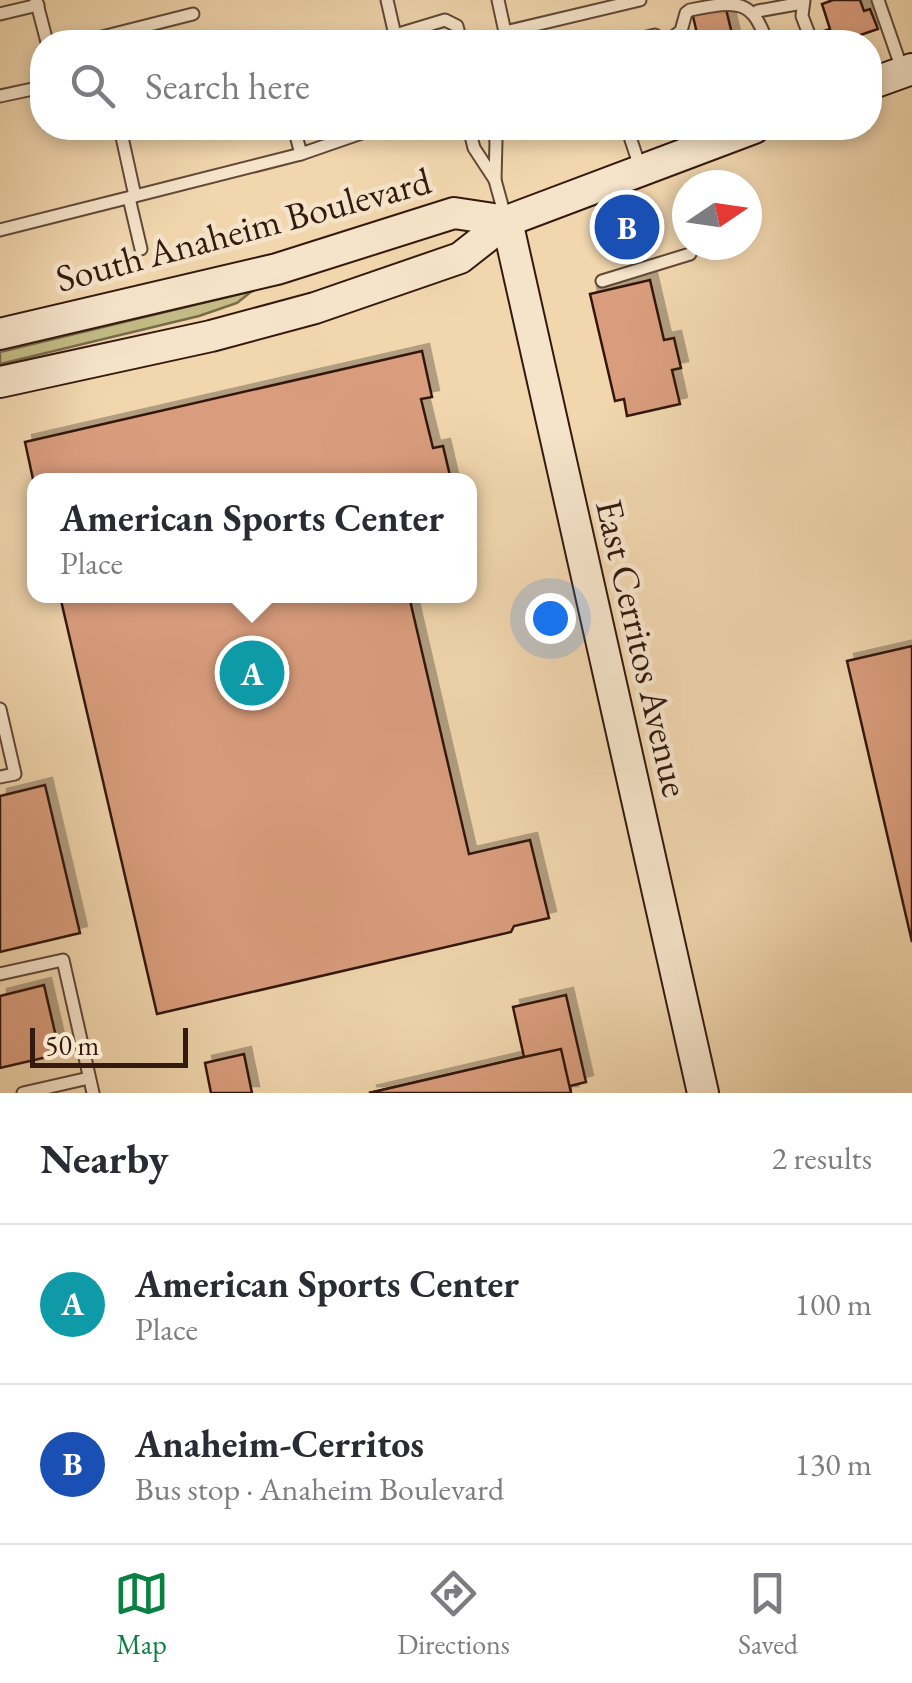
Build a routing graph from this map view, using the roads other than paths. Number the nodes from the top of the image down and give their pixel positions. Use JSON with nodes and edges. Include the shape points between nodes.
{"nodes":[{"id":1,"x":387,"y":0,"type":"edge"},
{"id":2,"x":498,"y":0,"type":"edge"},
{"id":3,"x":640,"y":0,"type":"edge"},
{"id":4,"x":878,"y":0,"type":"edge"},
{"id":5,"x":37,"y":2,"type":"edge"},
{"id":6,"x":803,"y":2,"type":"edge"},
{"id":7,"x":615,"y":3,"type":"edge"},
{"id":8,"x":758,"y":11,"type":"junction"},
{"id":9,"x":0,"y":14,"type":"edge"},
{"id":10,"x":193,"y":14,"type":"dead end"},
{"id":11,"x":44,"y":30,"type":"edge"},
{"id":12,"x":130,"y":30,"type":"edge"},
{"id":13,"x":394,"y":30,"type":"edge"},
{"id":14,"x":409,"y":30,"type":"edge"},
{"id":15,"x":457,"y":30,"type":"edge"},
{"id":16,"x":505,"y":30,"type":"edge"},
{"id":17,"x":513,"y":30,"type":"edge"},
{"id":18,"x":681,"y":30,"type":"edge"},
{"id":19,"x":764,"y":30,"type":"edge"},
{"id":20,"x":807,"y":30,"type":"edge"},
{"id":21,"x":907,"y":70,"type":"edge"},
{"id":22,"x":882,"y":79,"type":"edge"},
{"id":23,"x":30,"y":89,"type":"edge"},
{"id":24,"x":0,"y":96,"type":"edge"},
{"id":25,"x":122,"y":140,"type":"edge"},
{"id":26,"x":298,"y":140,"type":"edge"},
{"id":27,"x":342,"y":140,"type":"edge"},
{"id":28,"x":472,"y":140,"type":"edge"},
{"id":29,"x":493,"y":140,"type":"edge"},
{"id":30,"x":631,"y":140,"type":"edge"},
{"id":31,"x":691,"y":140,"type":"edge"},
{"id":32,"x":302,"y":154,"type":"junction"},
{"id":33,"x":642,"y":170,"type":"junction"},
{"id":34,"x":495,"y":180,"type":"junction"},
{"id":35,"x":132,"y":197,"type":"junction"},
{"id":36,"x":506,"y":221,"type":"junction"},
{"id":37,"x":0,"y":230,"type":"edge"},
{"id":38,"x":141,"y":250,"type":"dead end"},
{"id":39,"x":672,"y":260,"type":"edge"},
{"id":40,"x":602,"y":281,"type":"dead end"},
{"id":41,"x":0,"y":334,"type":"edge"},
{"id":42,"x":0,"y":382,"type":"edge"},
{"id":43,"x":0,"y":710,"type":"edge"},
{"id":44,"x":0,"y":777,"type":"edge"},
{"id":45,"x":0,"y":974,"type":"edge"},
{"id":46,"x":90,"y":1078,"type":"junction"},
{"id":47,"x":23,"y":1093,"type":"edge"},
{"id":48,"x":93,"y":1093,"type":"edge"},
{"id":49,"x":703,"y":1093,"type":"edge"}],
"edges":[{"from":1,"to":13,"type":"lane"},
{"from":2,"to":16,"type":"lane"},
{"from":3,"to":7,"type":"lane"},
{"from":4,"to":21,"type":"lane"},
{"from":5,"to":9,"type":"lane"},
{"from":5,"to":11,"type":"lane"},
{"from":6,"to":8,"type":"lane"},
{"from":6,"to":20,"type":"lane"},
{"from":7,"to":17,"type":"lane"},
{"from":8,"to":18,"type":"lane","via":[[738,0],[690,10]]},
{"from":8,"to":19,"type":"lane"},
{"from":10,"to":12,"type":"lane"},
{"from":14,"to":15,"type":"lane","via":[[445,20]]},
{"from":21,"to":22,"type":"main road"},
{"from":23,"to":24,"type":"lane"},
{"from":25,"to":35,"type":"lane"},
{"from":26,"to":32,"type":"lane"},
{"from":27,"to":32,"type":"lane"},
{"from":28,"to":34,"type":"lane"},
{"from":29,"to":34,"type":"lane"},
{"from":30,"to":33,"type":"lane"},
{"from":31,"to":33,"type":"main road"},
{"from":32,"to":35,"type":"lane"},
{"from":33,"to":36,"type":"main road"},
{"from":34,"to":36,"type":"lane"},
{"from":35,"to":37,"type":"lane"},
{"from":35,"to":38,"type":"lane"},
{"from":36,"to":41,"type":"main road","name":"South Anaheim Boulevard","via":[[454,213],[277,269]]},
{"from":36,"to":42,"type":"main road","via":[[460,258],[315,308]]},
{"from":36,"to":49,"type":"main road","name":"East Cerritos Avenue"},
{"from":39,"to":40,"type":"lane"},
{"from":43,"to":44,"type":"lane","via":[[15,774]]},
{"from":45,"to":46,"type":"lane","via":[[63,960]]},
{"from":46,"to":47,"type":"lane"},
{"from":46,"to":48,"type":"lane"}]}
